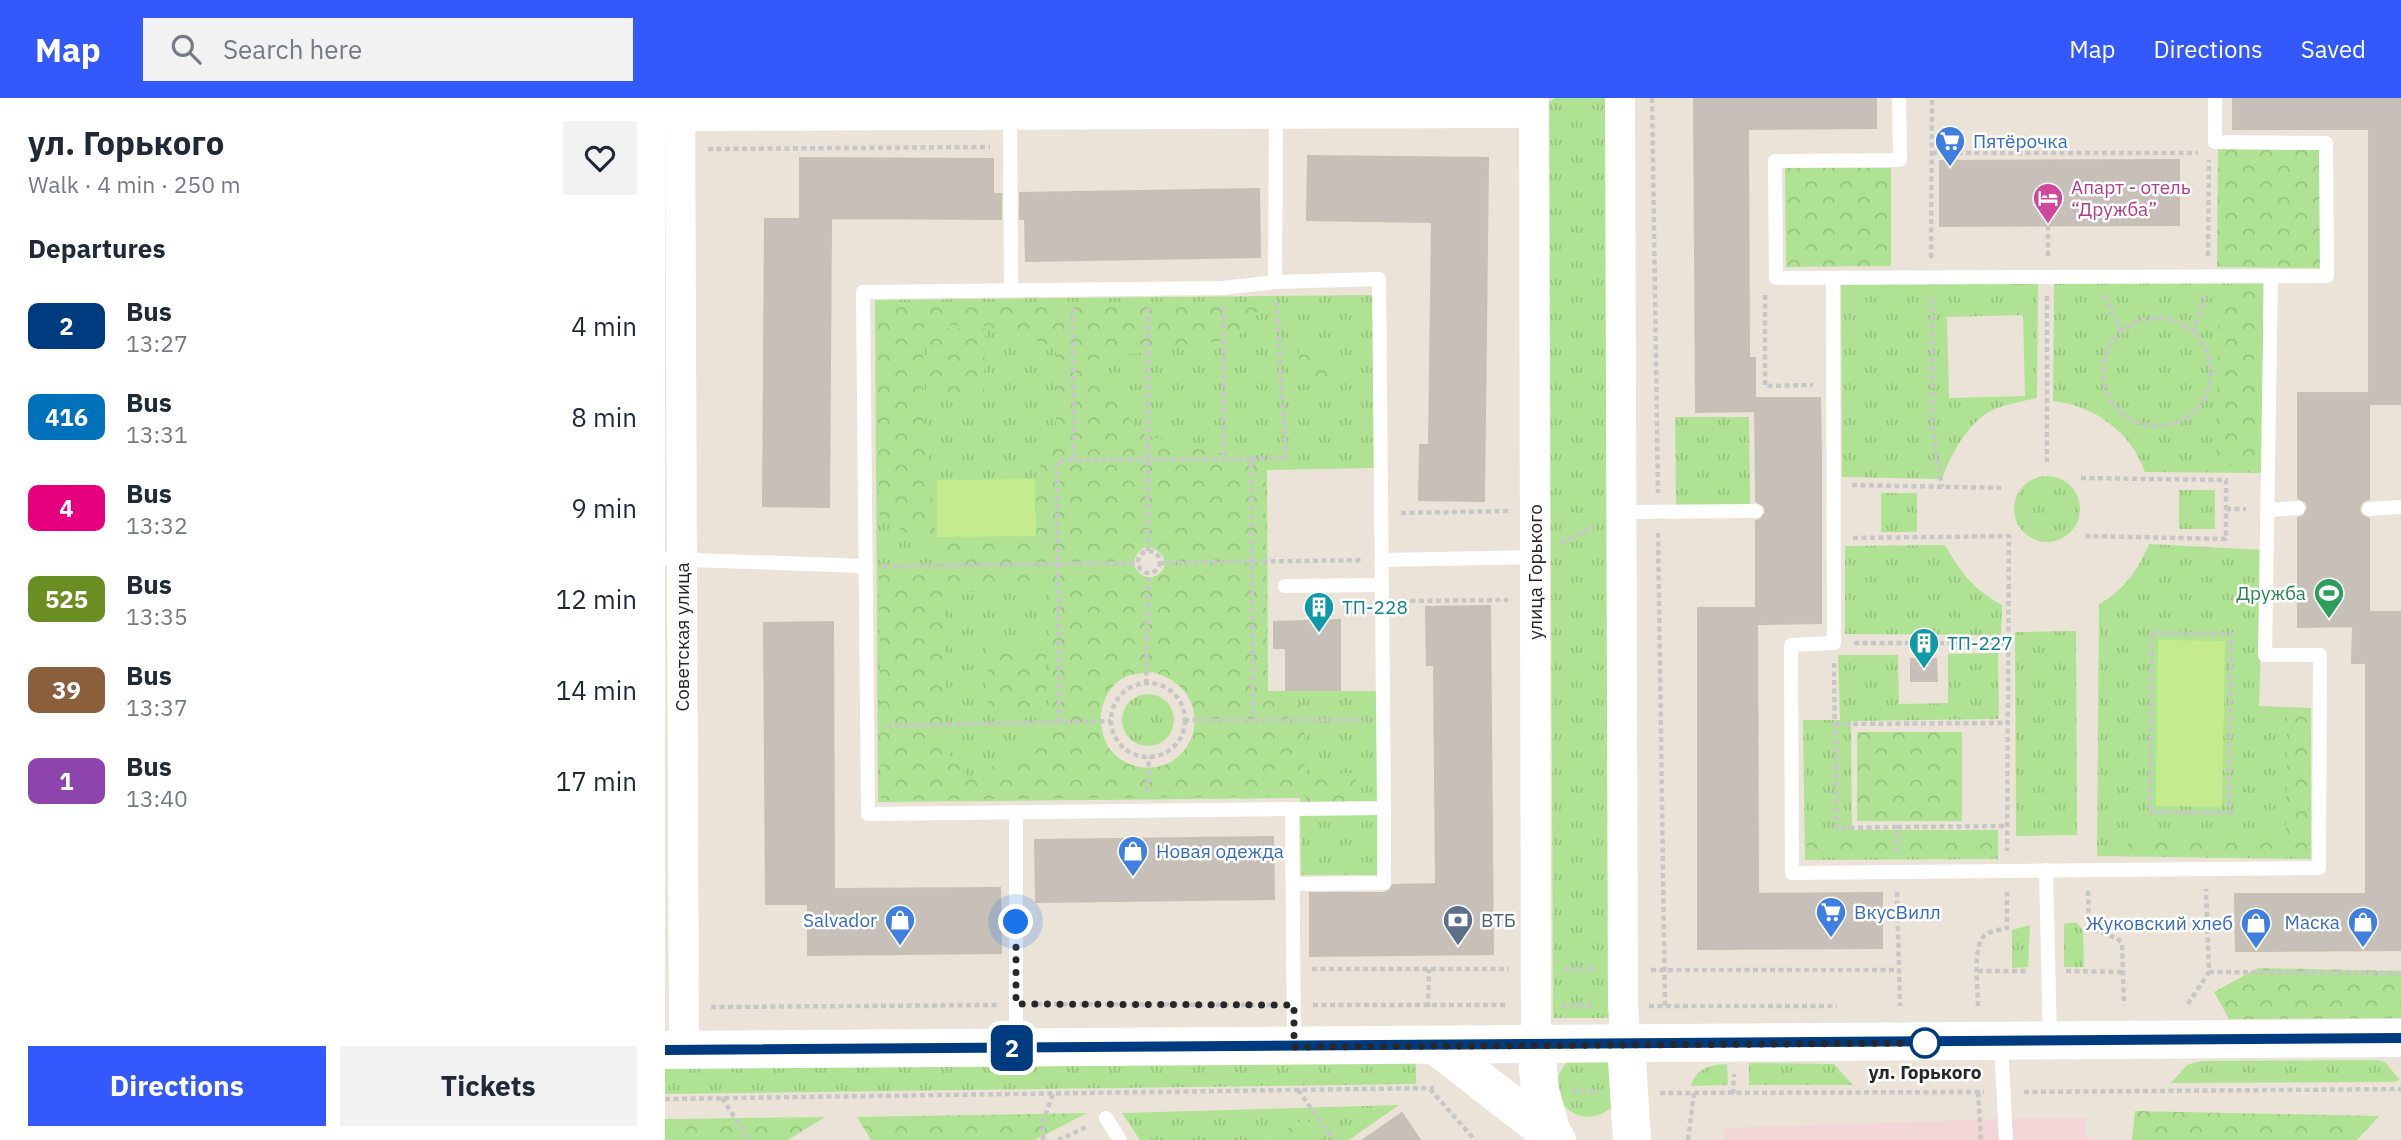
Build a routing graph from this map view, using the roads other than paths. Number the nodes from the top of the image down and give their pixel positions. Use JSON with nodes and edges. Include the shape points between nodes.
{"nodes":[{"id":1,"x":1524,"y":98,"type":"edge"},
{"id":2,"x":1534,"y":98,"type":"edge"},
{"id":3,"x":1620,"y":98,"type":"edge"},
{"id":4,"x":1899,"y":98,"type":"edge"},
{"id":5,"x":2215,"y":98,"type":"edge"},
{"id":6,"x":675,"y":108,"type":"edge"},
{"id":7,"x":1276,"y":110,"type":"junction"},
{"id":8,"x":1010,"y":111,"type":"junction"},
{"id":9,"x":2271,"y":276,"type":"junction"},
{"id":10,"x":1833,"y":278,"type":"junction"},
{"id":11,"x":1275,"y":282,"type":"junction"},
{"id":12,"x":1011,"y":290,"type":"junction"},
{"id":13,"x":2401,"y":507,"type":"edge"},
{"id":14,"x":2298,"y":509,"type":"dead end"},
{"id":15,"x":2369,"y":509,"type":"dead end"},
{"id":16,"x":2269,"y":510,"type":"junction"},
{"id":17,"x":1756,"y":511,"type":"dead end"},
{"id":18,"x":1623,"y":512,"type":"junction"},
{"id":19,"x":1535,"y":557,"type":"junction"},
{"id":20,"x":674,"y":559,"type":"edge"},
{"id":21,"x":1382,"y":560,"type":"junction"},
{"id":22,"x":866,"y":566,"type":"junction"},
{"id":23,"x":1382,"y":585,"type":"junction"},
{"id":24,"x":1286,"y":586,"type":"dead end"},
{"id":25,"x":1384,"y":808,"type":"junction"},
{"id":26,"x":1293,"y":809,"type":"junction"},
{"id":27,"x":1016,"y":812,"type":"junction"},
{"id":28,"x":2046,"y":870,"type":"junction"},
{"id":29,"x":1293,"y":884,"type":"junction"},
{"id":30,"x":2401,"y":1038,"type":"edge"},
{"id":31,"x":2001,"y":1042,"type":"junction"},
{"id":32,"x":2050,"y":1042,"type":"junction"},
{"id":33,"x":1626,"y":1045,"type":"junction"},
{"id":34,"x":1436,"y":1046,"type":"junction"},
{"id":35,"x":1536,"y":1046,"type":"junction"},
{"id":36,"x":1294,"y":1047,"type":"junction"},
{"id":37,"x":1016,"y":1048,"type":"junction"},
{"id":38,"x":674,"y":1050,"type":"edge"},
{"id":39,"x":1106,"y":1118,"type":"road end"},
{"id":40,"x":1625,"y":1134,"type":"edge"},
{"id":41,"x":1554,"y":1139,"type":"edge"},
{"id":42,"x":1121,"y":1140,"type":"edge"},
{"id":43,"x":2006,"y":1140,"type":"edge"}],
"edges":[{"from":1,"to":7,"type":"main road","via":[[1514,109]]},
{"from":2,"to":19,"type":"street","name":"улица Горького"},
{"from":3,"to":18,"type":"street"},
{"from":4,"to":10,"type":"lane","via":[[1900,160],[1775,161],[1776,278]]},
{"from":5,"to":9,"type":"lane","via":[[2215,142],[2326,144],[2327,276]]},
{"from":6,"to":8,"type":"main road"},
{"from":6,"to":20,"type":"street","name":"Советская улица"},
{"from":7,"to":8,"type":"main road"},
{"from":7,"to":11,"type":"lane"},
{"from":8,"to":12,"type":"lane"},
{"from":9,"to":10,"type":"lane"},
{"from":9,"to":16,"type":"lane"},
{"from":10,"to":28,"type":"lane","via":[[1835,485],[1828,510],[1835,538],[1834,643],[1791,645],[1792,873]]},
{"from":11,"to":12,"type":"lane","via":[[1223,288]]},
{"from":11,"to":21,"type":"lane","via":[[1379,279]]},
{"from":12,"to":22,"type":"lane","via":[[863,292]]},
{"from":13,"to":15,"type":"lane"},
{"from":14,"to":16,"type":"lane"},
{"from":16,"to":28,"type":"lane","via":[[2265,655],[2320,655],[2319,868]]},
{"from":17,"to":18,"type":"lane"},
{"from":18,"to":33,"type":"street"},
{"from":19,"to":21,"type":"lane"},
{"from":19,"to":35,"type":"street","name":"улица Горького"},
{"from":20,"to":22,"type":"lane"},
{"from":20,"to":38,"type":"street","name":"Советская улица","via":[[684,1008]]},
{"from":21,"to":23,"type":"lane"},
{"from":22,"to":27,"type":"lane","via":[[868,814]]},
{"from":23,"to":24,"type":"lane"},
{"from":23,"to":25,"type":"lane"},
{"from":25,"to":26,"type":"lane"},
{"from":25,"to":29,"type":"lane","via":[[1384,883]]},
{"from":26,"to":27,"type":"lane"},
{"from":26,"to":29,"type":"lane"},
{"from":27,"to":37,"type":"lane"},
{"from":28,"to":32,"type":"lane"},
{"from":29,"to":36,"type":"lane"},
{"from":30,"to":32,"type":"main road"},
{"from":31,"to":32,"type":"main road"},
{"from":31,"to":33,"type":"main road"},
{"from":31,"to":43,"type":"lane"},
{"from":33,"to":35,"type":"main road"},
{"from":33,"to":40,"type":"main road"},
{"from":34,"to":35,"type":"main road"},
{"from":34,"to":36,"type":"main road"},
{"from":34,"to":41,"type":"main road"},
{"from":35,"to":41,"type":"main road","via":[[1540,1090]]},
{"from":36,"to":37,"type":"main road"},
{"from":37,"to":38,"type":"main road"},
{"from":39,"to":42,"type":"lane"}]}
